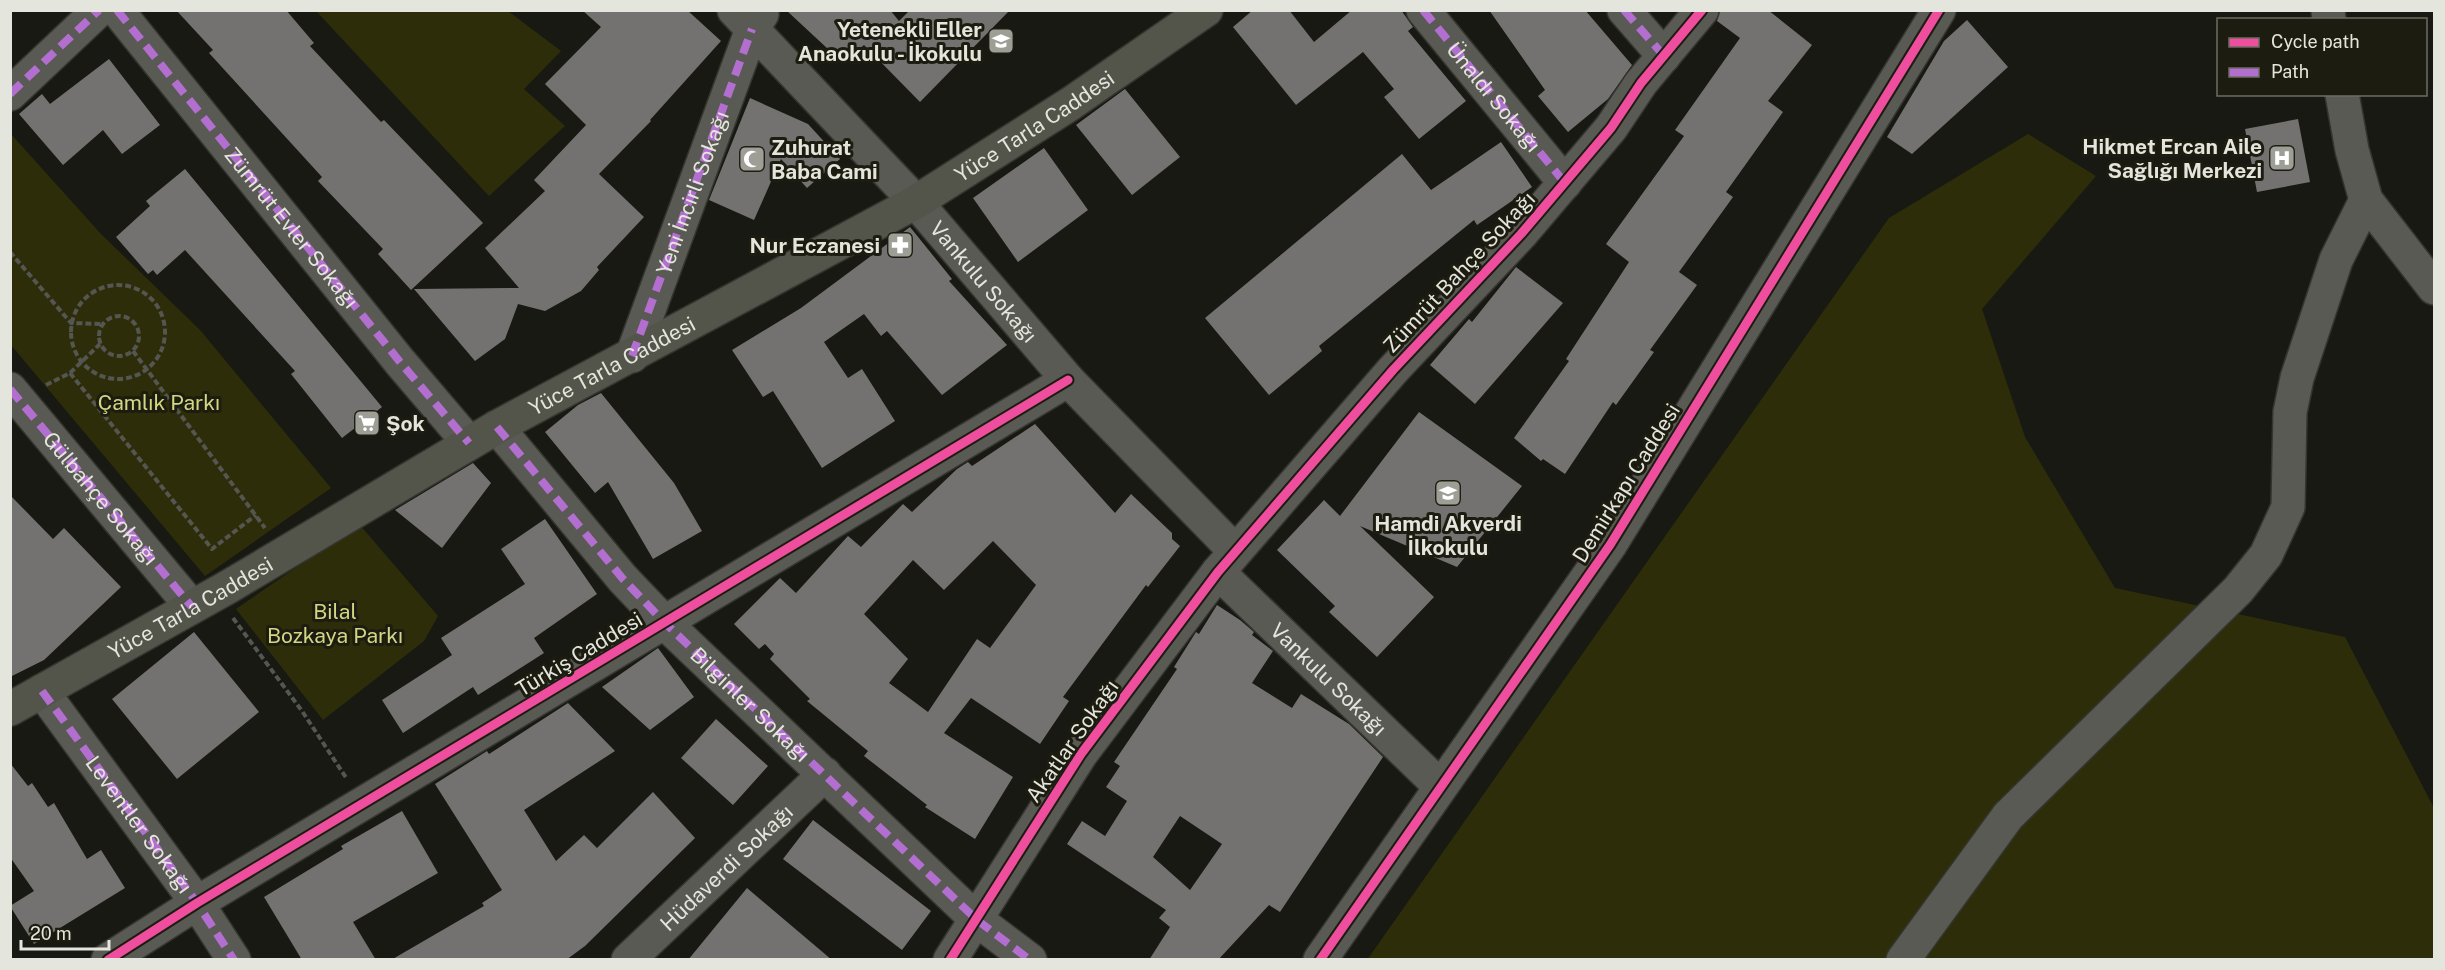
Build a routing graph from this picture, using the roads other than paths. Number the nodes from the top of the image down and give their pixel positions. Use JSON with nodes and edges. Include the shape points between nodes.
{"nodes":[{"id":1,"x":99,"y":10,"type":"edge"},
{"id":2,"x":117,"y":10,"type":"edge"},
{"id":3,"x":1206,"y":10,"type":"edge"},
{"id":4,"x":1423,"y":10,"type":"edge"},
{"id":5,"x":1624,"y":10,"type":"edge"},
{"id":6,"x":1702,"y":10,"type":"edge"},
{"id":7,"x":1939,"y":10,"type":"edge"},
{"id":8,"x":750,"y":17,"type":"edge"},
{"id":9,"x":1664,"y":56,"type":"junction"},
{"id":10,"x":10,"y":94,"type":"edge"},
{"id":11,"x":2342,"y":96,"type":"edge"},
{"id":12,"x":1564,"y":183,"type":"junction"},
{"id":13,"x":2366,"y":200,"type":"junction"},
{"id":14,"x":916,"y":202,"type":"junction"},
{"id":15,"x":2434,"y":288,"type":"edge"},
{"id":16,"x":632,"y":356,"type":"junction"},
{"id":17,"x":1068,"y":380,"type":"junction"},
{"id":18,"x":15,"y":394,"type":"edge"},
{"id":19,"x":497,"y":427,"type":"junction"},
{"id":20,"x":469,"y":443,"type":"junction"},
{"id":21,"x":1226,"y":562,"type":"junction"},
{"id":22,"x":203,"y":600,"type":"junction"},
{"id":23,"x":665,"y":623,"type":"junction"},
{"id":24,"x":42,"y":691,"type":"junction"},
{"id":25,"x":10,"y":709,"type":"edge"},
{"id":26,"x":825,"y":774,"type":"junction"},
{"id":27,"x":1440,"y":786,"type":"junction"},
{"id":28,"x":196,"y":903,"type":"junction"},
{"id":29,"x":977,"y":920,"type":"junction"},
{"id":30,"x":108,"y":960,"type":"edge"},
{"id":31,"x":234,"y":960,"type":"edge"},
{"id":32,"x":628,"y":960,"type":"edge"},
{"id":33,"x":950,"y":960,"type":"edge"},
{"id":34,"x":1030,"y":960,"type":"edge"},
{"id":35,"x":1320,"y":960,"type":"edge"},
{"id":36,"x":1903,"y":960,"type":"edge"}],
"edges":[{"from":1,"to":10,"type":"street"},
{"from":2,"to":20,"type":"street","name":"Zümrüt Evler Sokağı"},
{"from":3,"to":14,"type":"main road","name":"Yüce Tarla Caddesi","via":[[1070,104]]},
{"from":4,"to":12,"type":"street","name":"Ünaldı Sokağı"},
{"from":5,"to":9,"type":"street"},
{"from":6,"to":9,"type":"street","name":"Zümrüt Bahçe Sokağı"},
{"from":7,"to":27,"type":"street","name":"Demirkapı Caddesi","via":[[1610,545]]},
{"from":8,"to":14,"type":"street","name":"Vankulu Sokağı"},
{"from":8,"to":16,"type":"street","name":"Yeni İncirli Sokağı"},
{"from":9,"to":12,"type":"street","name":"Zümrüt Bahçe Sokağı"},
{"from":11,"to":13,"type":"street"},
{"from":12,"to":21,"type":"street","name":"Zümrüt Bahçe Sokağı","via":[[1393,370]]},
{"from":13,"to":15,"type":"street"},
{"from":13,"to":36,"type":"street","via":[[2336,260],[2297,378],[2290,412],[2288,507],[2266,555],[2238,590],[2008,816]]},
{"from":14,"to":16,"type":"main road","name":"Yüce Tarla Caddesi"},
{"from":14,"to":17,"type":"street","name":"Vankulu Sokağı"},
{"from":16,"to":19,"type":"main road","name":"Yüce Tarla Caddesi"},
{"from":17,"to":21,"type":"street","name":"Vankulu Sokağı"},
{"from":17,"to":23,"type":"street","name":"Türkiş Caddesi"},
{"from":18,"to":22,"type":"street","name":"Gülbahçe Sokağı"},
{"from":19,"to":20,"type":"main road","name":"Yüce Tarla Caddesi"},
{"from":19,"to":23,"type":"street","name":"Bilginler Sokağı","via":[[623,579]]},
{"from":20,"to":22,"type":"main road","name":"Yüce Tarla Caddesi"},
{"from":21,"to":27,"type":"street","name":"Vankulu Sokağı"},
{"from":21,"to":29,"type":"street","name":"Akatlar Sokağı","via":[[1081,754]]},
{"from":22,"to":24,"type":"main road","name":"Yüce Tarla Caddesi"},
{"from":23,"to":26,"type":"street","name":"Bilginler Sokağı"},
{"from":23,"to":28,"type":"street","name":"Türkiş Caddesi"},
{"from":24,"to":25,"type":"main road","name":"Yüce Tarla Caddesi"},
{"from":24,"to":28,"type":"street","name":"Leventler Sokağı"},
{"from":26,"to":29,"type":"street","name":"Bilginler Sokağı"},
{"from":26,"to":32,"type":"street","name":"Hüdaverdi Sokağı"},
{"from":27,"to":35,"type":"street","name":"Demirkapı Caddesi"},
{"from":28,"to":30,"type":"street","name":"Türkiş Caddesi"},
{"from":28,"to":31,"type":"street","name":"Leventler Sokağı"},
{"from":29,"to":33,"type":"street","name":"Akatlar Sokağı"},
{"from":29,"to":34,"type":"street","name":"Bilginler Sokağı"}]}
